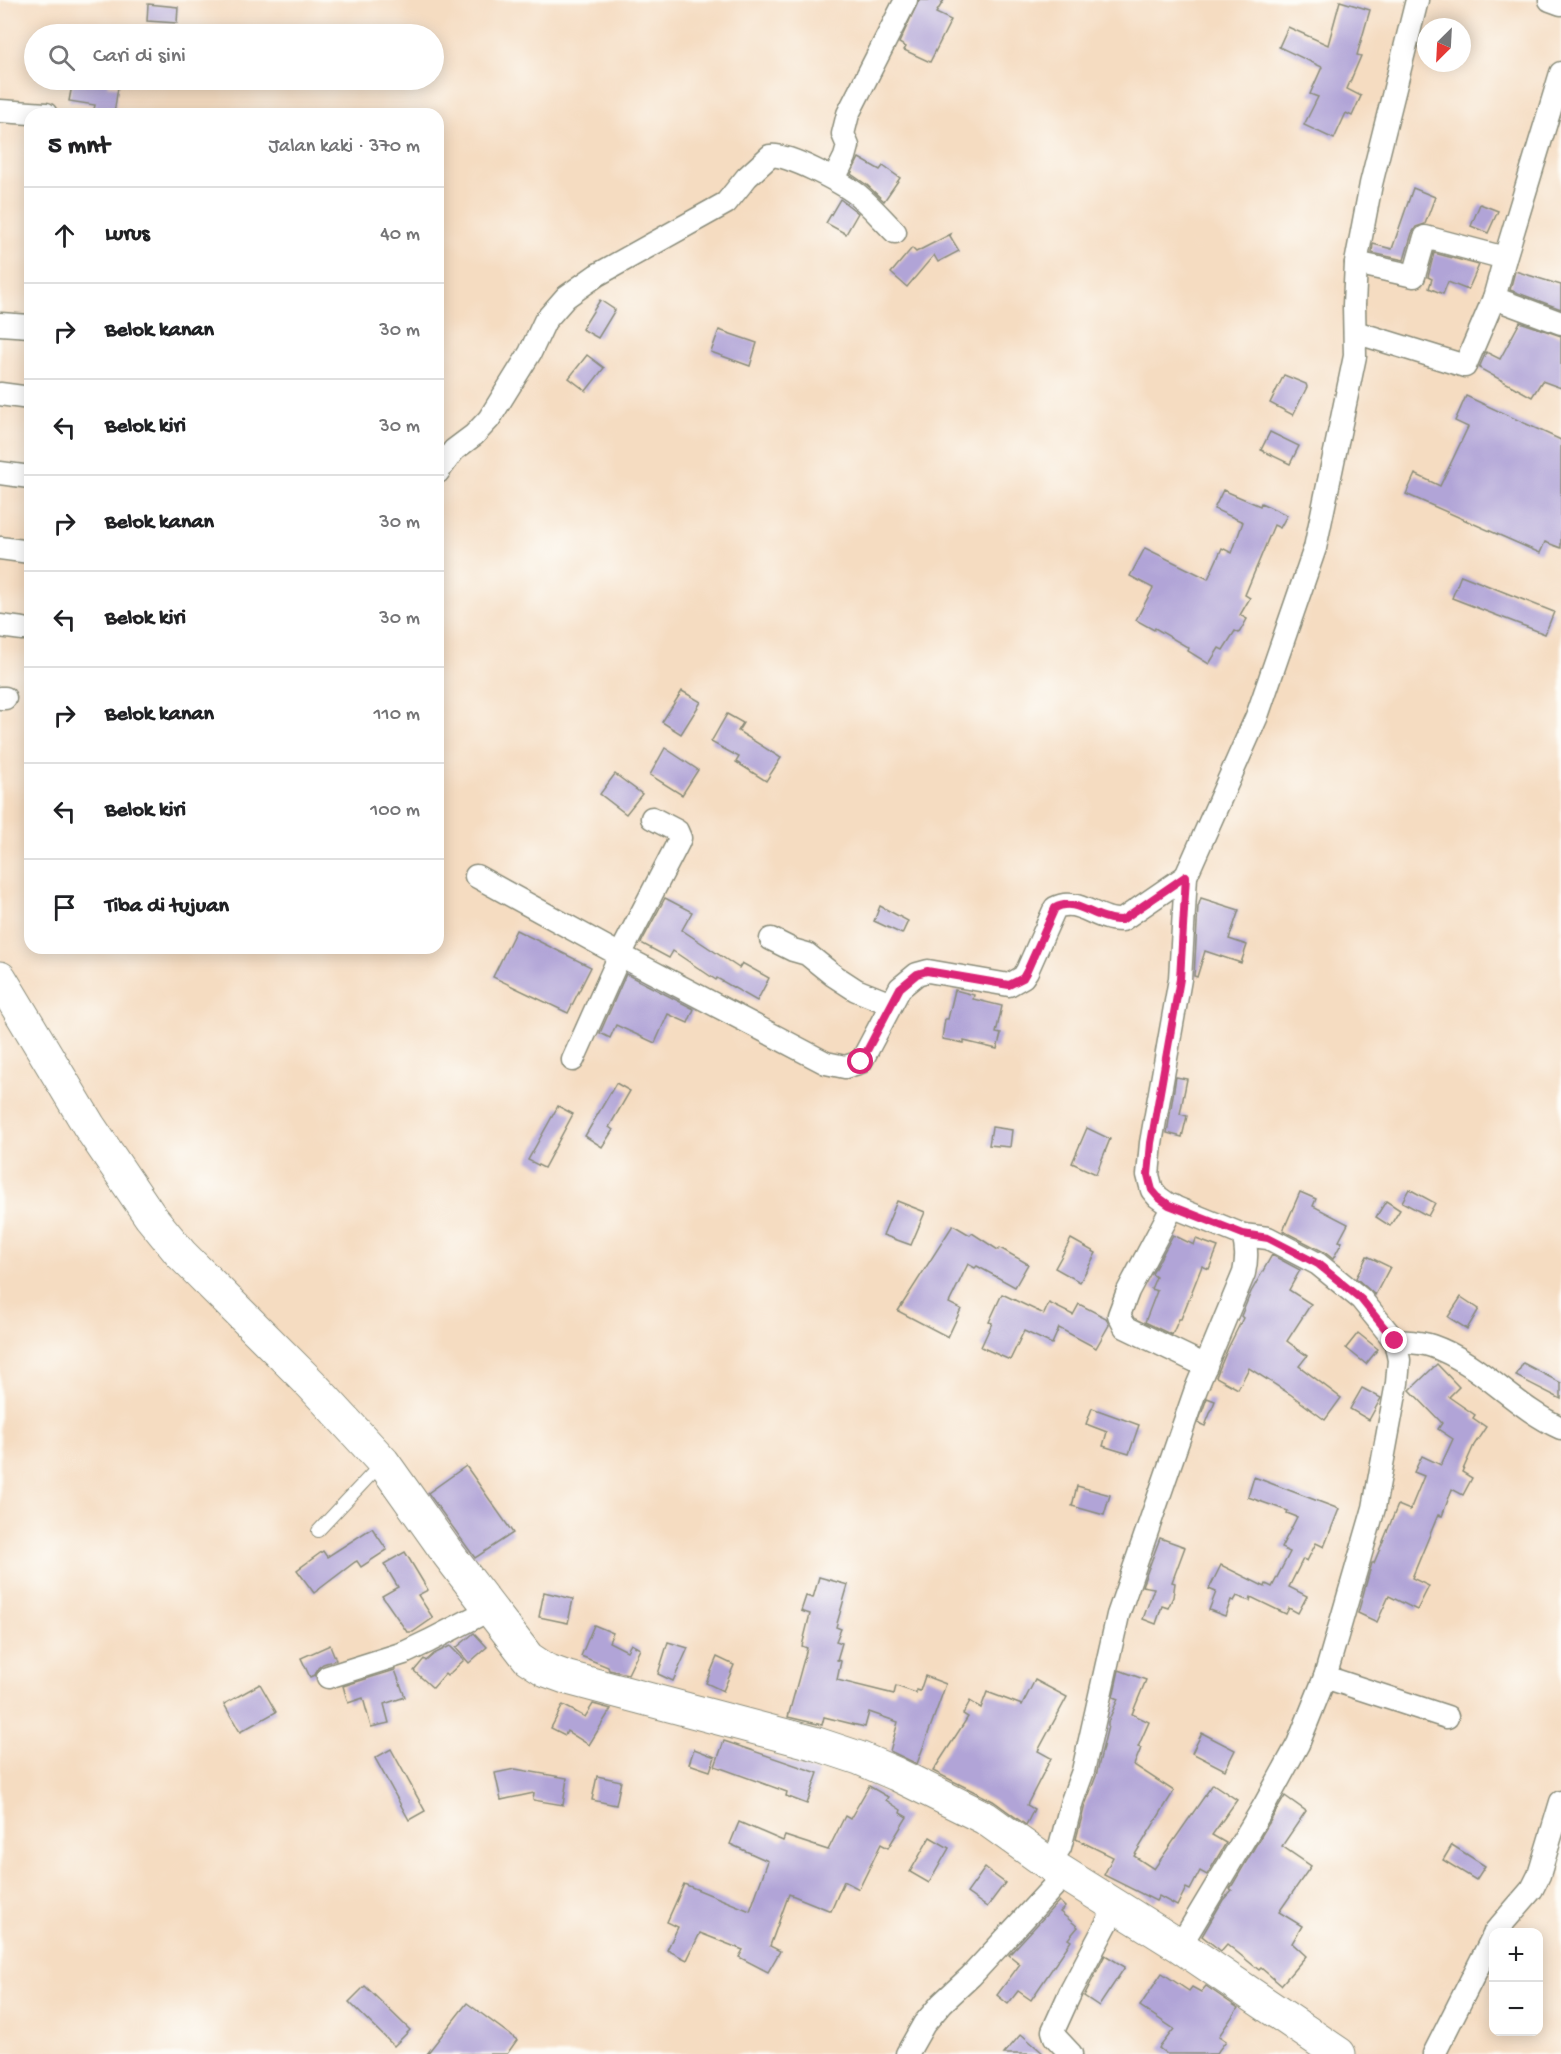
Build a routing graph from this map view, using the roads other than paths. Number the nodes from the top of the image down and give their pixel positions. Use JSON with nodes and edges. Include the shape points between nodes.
{"nodes":[{"id":1,"x":906,"y":0,"type":"edge"},
{"id":2,"x":1417,"y":0,"type":"edge"},
{"id":3,"x":1550,"y":0,"type":"edge"},
{"id":4,"x":1561,"y":4,"type":"edge"},
{"id":5,"x":1561,"y":73,"type":"edge"},
{"id":6,"x":0,"y":111,"type":"edge"},
{"id":7,"x":24,"y":113,"type":"edge"},
{"id":8,"x":834,"y":180,"type":"junction"},
{"id":9,"x":895,"y":232,"type":"dead end"},
{"id":10,"x":1505,"y":258,"type":"junction"},
{"id":11,"x":1356,"y":263,"type":"junction"},
{"id":12,"x":1494,"y":298,"type":"junction"},
{"id":13,"x":1561,"y":323,"type":"edge"},
{"id":14,"x":0,"y":324,"type":"edge"},
{"id":15,"x":24,"y":326,"type":"edge"},
{"id":16,"x":1354,"y":332,"type":"junction"},
{"id":17,"x":0,"y":394,"type":"edge"},
{"id":18,"x":24,"y":397,"type":"edge"},
{"id":19,"x":444,"y":464,"type":"edge"},
{"id":20,"x":0,"y":473,"type":"edge"},
{"id":21,"x":24,"y":476,"type":"edge"},
{"id":22,"x":0,"y":548,"type":"edge"},
{"id":23,"x":24,"y":551,"type":"edge"},
{"id":24,"x":0,"y":626,"type":"edge"},
{"id":25,"x":23,"y":629,"type":"dead end"},
{"id":26,"x":652,"y":818,"type":"dead end"},
{"id":27,"x":476,"y":876,"type":"dead end"},
{"id":28,"x":1186,"y":876,"type":"junction"},
{"id":29,"x":771,"y":939,"type":"dead end"},
{"id":30,"x":620,"y":955,"type":"junction"},
{"id":31,"x":0,"y":978,"type":"edge"},
{"id":32,"x":891,"y":1004,"type":"junction"},
{"id":33,"x":573,"y":1060,"type":"dead end"},
{"id":34,"x":1173,"y":1206,"type":"junction"},
{"id":35,"x":1243,"y":1234,"type":"junction"},
{"id":36,"x":1395,"y":1341,"type":"junction"},
{"id":37,"x":1206,"y":1366,"type":"junction"},
{"id":38,"x":1561,"y":1428,"type":"edge"},
{"id":39,"x":383,"y":1462,"type":"junction"},
{"id":40,"x":318,"y":1531,"type":"dead end"},
{"id":41,"x":491,"y":1609,"type":"junction"},
{"id":42,"x":328,"y":1677,"type":"dead end"},
{"id":43,"x":1325,"y":1677,"type":"junction"},
{"id":44,"x":1447,"y":1717,"type":"dead end"},
{"id":45,"x":1561,"y":1802,"type":"edge"},
{"id":46,"x":1057,"y":1869,"type":"junction"},
{"id":47,"x":1116,"y":1906,"type":"junction"},
{"id":48,"x":1499,"y":1928,"type":"edge"},
{"id":49,"x":1489,"y":1944,"type":"edge"},
{"id":50,"x":1180,"y":1946,"type":"junction"},
{"id":51,"x":907,"y":2054,"type":"edge"},
{"id":52,"x":1071,"y":2054,"type":"edge"},
{"id":53,"x":1339,"y":2054,"type":"edge"},
{"id":54,"x":1434,"y":2054,"type":"edge"}],
"edges":[{"from":1,"to":8,"type":"street","via":[[848,114],[843,134],[848,146]]},
{"from":2,"to":11,"type":"street","via":[[1371,184]]},
{"from":3,"to":4,"type":"street"},
{"from":5,"to":10,"type":"street"},
{"from":6,"to":7,"type":"street"},
{"from":8,"to":9,"type":"street","via":[[858,195]]},
{"from":8,"to":19,"type":"street","via":[[782,156],[770,156],[726,203],[597,275],[566,297],[545,321],[489,419]]},
{"from":10,"to":11,"type":"street","via":[[1425,237],[1414,276]]},
{"from":10,"to":12,"type":"street"},
{"from":11,"to":16,"type":"street"},
{"from":12,"to":13,"type":"street"},
{"from":12,"to":16,"type":"street","via":[[1465,366]]},
{"from":14,"to":15,"type":"street"},
{"from":16,"to":28,"type":"street","via":[[1355,356],[1315,548],[1257,716]]},
{"from":17,"to":18,"type":"street"},
{"from":20,"to":21,"type":"street"},
{"from":22,"to":23,"type":"street"},
{"from":24,"to":25,"type":"street"},
{"from":26,"to":30,"type":"street","via":[[678,831],[680,838]]},
{"from":27,"to":30,"type":"street"},
{"from":28,"to":32,"type":"street","via":[[1122,920],[1108,919],[1070,903],[1055,908],[1023,978],[1009,985],[927,971],[900,988]]},
{"from":28,"to":34,"type":"street","via":[[1180,979],[1148,1175],[1152,1190]]},
{"from":29,"to":32,"type":"street","via":[[807,954],[856,990]]},
{"from":30,"to":32,"type":"street","via":[[835,1066],[861,1062]]},
{"from":30,"to":33,"type":"street"},
{"from":31,"to":39,"type":"street","via":[[88,1126],[150,1216],[181,1254]]},
{"from":34,"to":35,"type":"street"},
{"from":34,"to":37,"type":"street","via":[[1119,1315],[1125,1327]]},
{"from":35,"to":36,"type":"street","via":[[1268,1238],[1318,1264],[1361,1299]]},
{"from":35,"to":37,"type":"street","via":[[1247,1248],[1244,1274]]},
{"from":36,"to":38,"type":"street","via":[[1430,1345],[1450,1354],[1482,1372],[1542,1420]]},
{"from":36,"to":43,"type":"street","via":[[1399,1360],[1397,1383],[1374,1508]]},
{"from":37,"to":46,"type":"street","via":[[1118,1615]]},
{"from":39,"to":40,"type":"lane"},
{"from":39,"to":41,"type":"street"},
{"from":41,"to":42,"type":"street","via":[[404,1653]]},
{"from":41,"to":46,"type":"street","via":[[528,1658],[546,1670],[859,1758],[985,1818]]},
{"from":43,"to":44,"type":"street"},
{"from":43,"to":50,"type":"street","via":[[1298,1744]]},
{"from":45,"to":48,"type":"street","via":[[1539,1875]]},
{"from":46,"to":47,"type":"street"},
{"from":46,"to":51,"type":"street","via":[[971,1976],[924,2024]]},
{"from":47,"to":50,"type":"street"},
{"from":47,"to":52,"type":"street","via":[[1053,2031]]},
{"from":49,"to":54,"type":"street"},
{"from":50,"to":53,"type":"street"}]}
